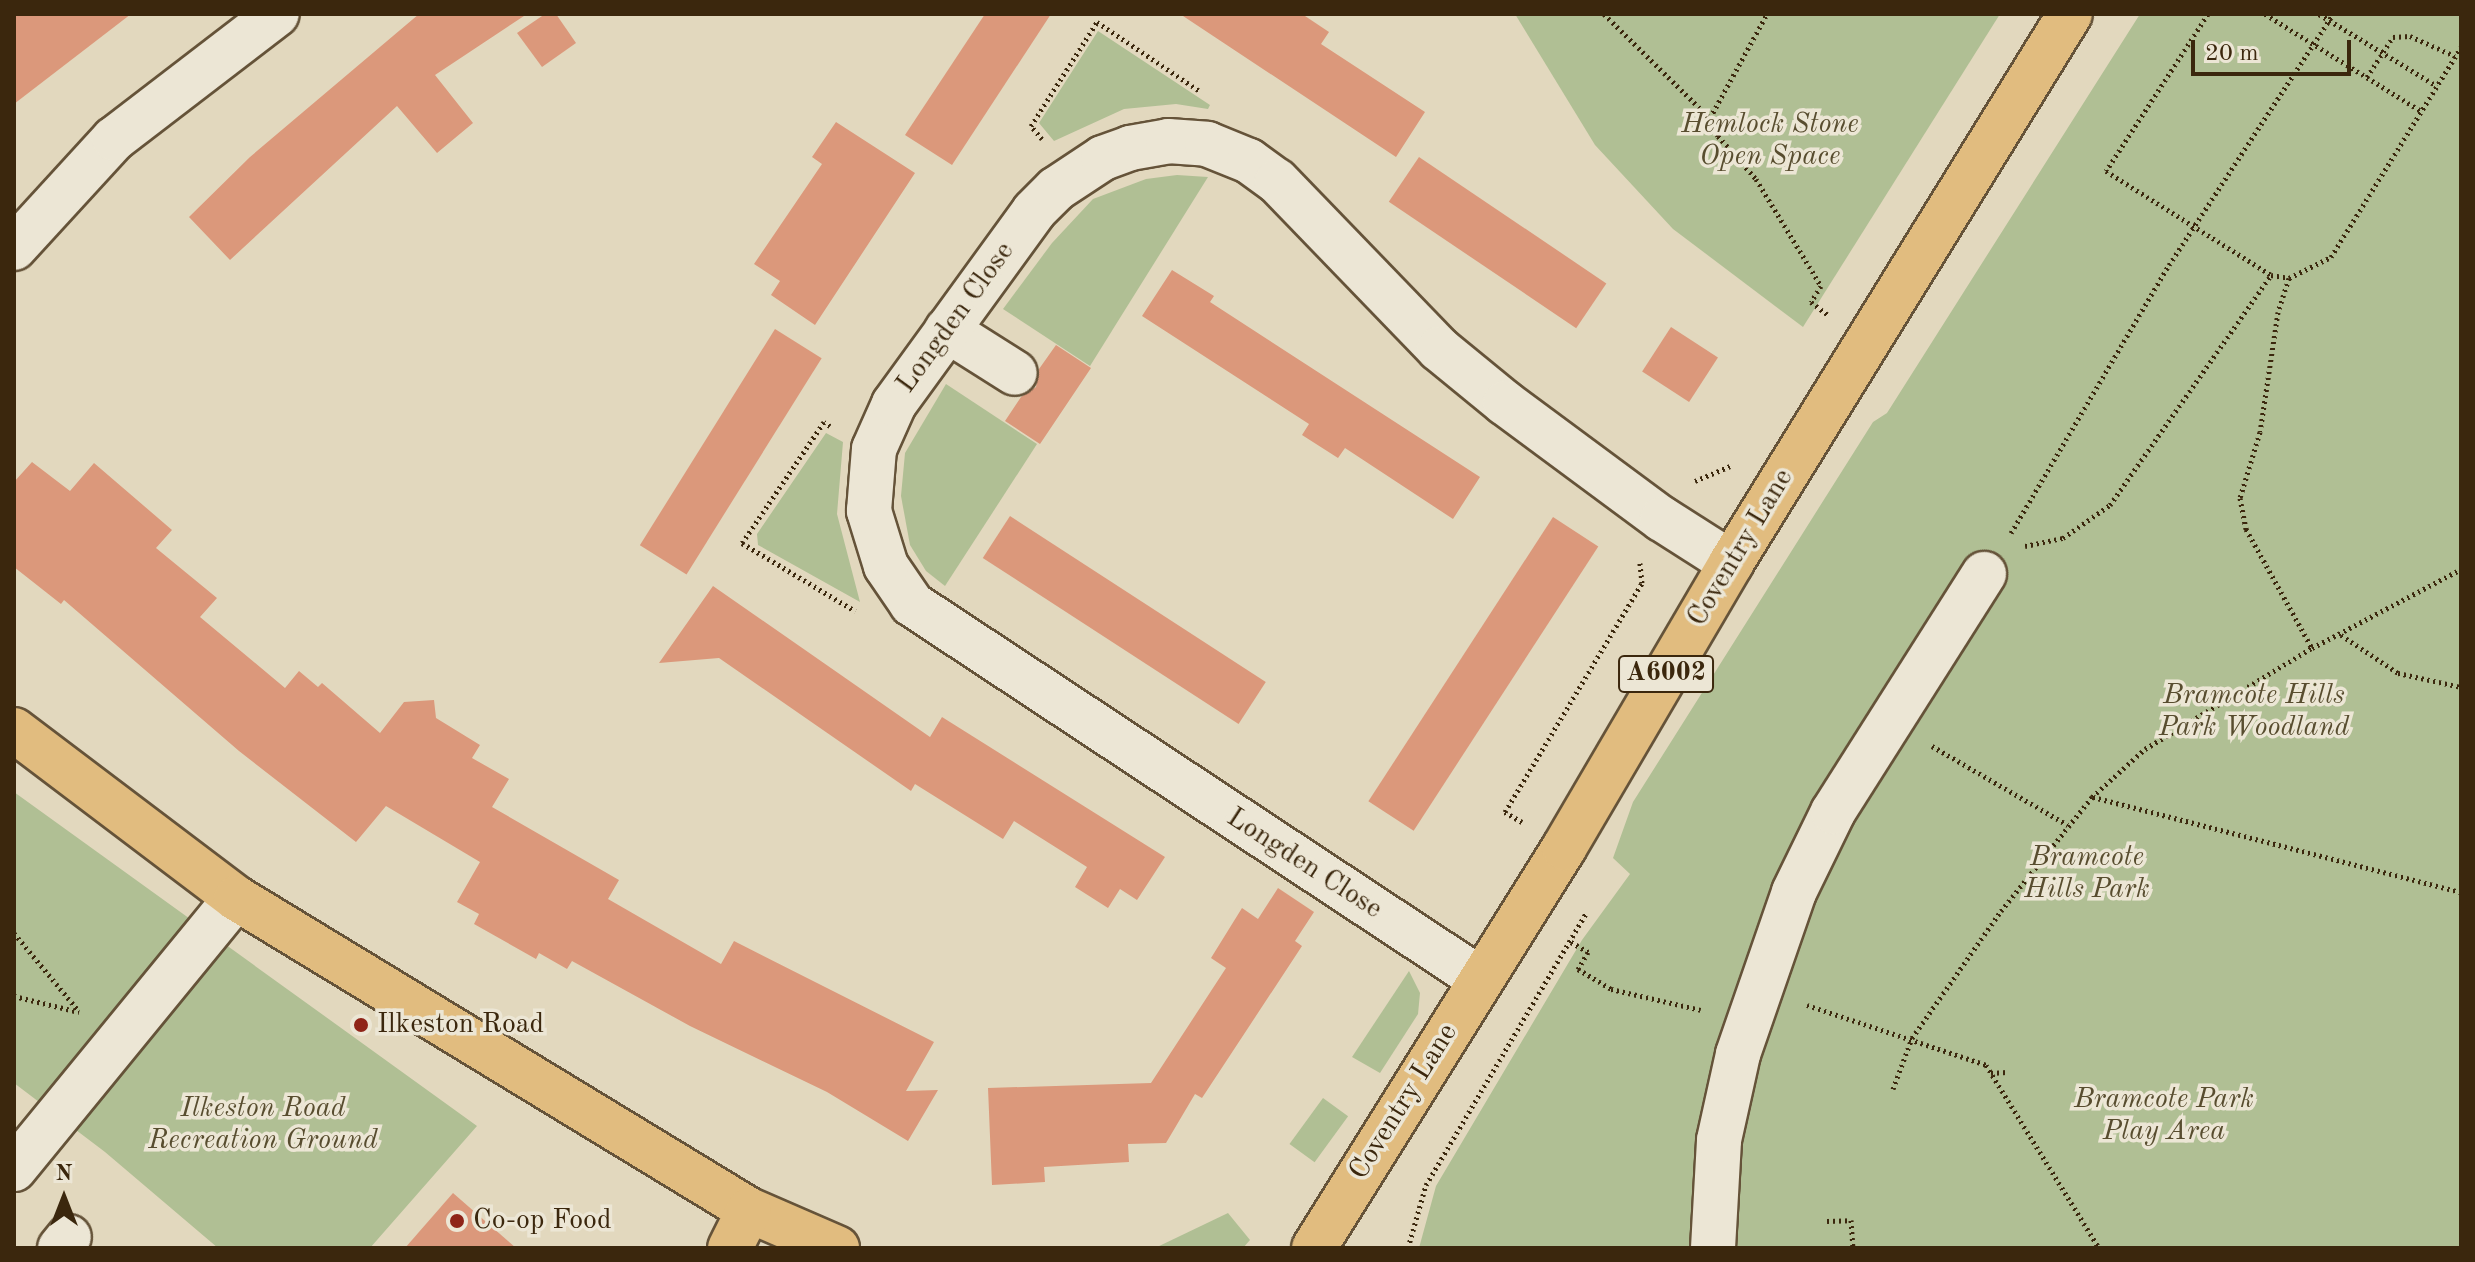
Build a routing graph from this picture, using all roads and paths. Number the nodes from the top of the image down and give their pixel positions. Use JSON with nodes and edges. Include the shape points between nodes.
{"nodes":[{"id":1,"x":277,"y":14,"type":"edge"},
{"id":2,"x":1604,"y":14,"type":"edge"},
{"id":3,"x":1767,"y":14,"type":"edge"},
{"id":4,"x":2070,"y":14,"type":"edge"},
{"id":5,"x":2208,"y":14,"type":"edge"},
{"id":6,"x":2265,"y":14,"type":"edge"},
{"id":7,"x":2319,"y":14,"type":"edge"},
{"id":8,"x":2333,"y":14,"type":"edge"},
{"id":9,"x":2329,"y":21,"type":"junction"},
{"id":10,"x":2314,"y":45,"type":"junction"},
{"id":11,"x":2461,"y":47,"type":"edge"},
{"id":12,"x":2381,"y":52,"type":"junction"},
{"id":13,"x":2455,"y":56,"type":"junction"},
{"id":14,"x":2367,"y":77,"type":"junction"},
{"id":15,"x":2437,"y":86,"type":"junction"},
{"id":16,"x":2421,"y":111,"type":"junction"},
{"id":17,"x":1710,"y":118,"type":"junction"},
{"id":18,"x":1207,"y":144,"type":"junction"},
{"id":19,"x":1075,"y":176,"type":"junction"},
{"id":20,"x":2194,"y":228,"type":"junction"},
{"id":21,"x":14,"y":248,"type":"edge"},
{"id":22,"x":2271,"y":275,"type":"junction"},
{"id":23,"x":2289,"y":278,"type":"junction"},
{"id":24,"x":1828,"y":315,"type":"dead end"},
{"id":25,"x":947,"y":330,"type":"junction"},
{"id":26,"x":1015,"y":373,"type":"dead end"},
{"id":27,"x":874,"y":449,"type":"junction"},
{"id":28,"x":1992,"y":562,"type":"junction"},
{"id":29,"x":1731,"y":563,"type":"junction"},
{"id":30,"x":2461,"y":569,"type":"edge"},
{"id":31,"x":898,"y":586,"type":"junction"},
{"id":32,"x":2341,"y":635,"type":"junction"},
{"id":33,"x":2312,"y":648,"type":"junction"},
{"id":34,"x":2461,"y":687,"type":"edge"},
{"id":35,"x":1888,"y":724,"type":"junction"},
{"id":36,"x":14,"y":730,"type":"edge"},
{"id":37,"x":2092,"y":797,"type":"junction"},
{"id":38,"x":2068,"y":825,"type":"junction"},
{"id":39,"x":2461,"y":892,"type":"edge"},
{"id":40,"x":236,"y":898,"type":"junction"},
{"id":41,"x":14,"y":933,"type":"edge"},
{"id":42,"x":1480,"y":979,"type":"junction"},
{"id":43,"x":14,"y":996,"type":"edge"},
{"id":44,"x":1752,"y":1008,"type":"junction"},
{"id":45,"x":78,"y":1011,"type":"junction"},
{"id":46,"x":1912,"y":1038,"type":"junction"},
{"id":47,"x":120,"y":1041,"type":"junction"},
{"id":48,"x":2007,"y":1072,"type":"dead end"},
{"id":49,"x":1991,"y":1073,"type":"junction"},
{"id":50,"x":1893,"y":1089,"type":"dead end"},
{"id":51,"x":14,"y":1169,"type":"edge"},
{"id":52,"x":1827,"y":1221,"type":"dead end"},
{"id":53,"x":740,"y":1229,"type":"edge"},
{"id":54,"x":837,"y":1248,"type":"edge"},
{"id":55,"x":1314,"y":1248,"type":"edge"},
{"id":56,"x":1408,"y":1248,"type":"edge"},
{"id":57,"x":1713,"y":1248,"type":"edge"},
{"id":58,"x":1853,"y":1248,"type":"edge"},
{"id":59,"x":2099,"y":1248,"type":"edge"}],
"edges":[{"from":1,"to":21,"type":"street","via":[[114,139]]},
{"from":2,"to":17,"type":"path"},
{"from":3,"to":17,"type":"path"},
{"from":4,"to":29,"type":"main road","name":"Coventry Lane","number":"A6002"},
{"from":5,"to":20,"type":"path","via":[[2106,171]]},
{"from":6,"to":10,"type":"path"},
{"from":7,"to":9,"type":"path"},
{"from":8,"to":9,"type":"path"},
{"from":9,"to":10,"type":"path"},
{"from":9,"to":12,"type":"path"},
{"from":10,"to":14,"type":"path"},
{"from":10,"to":20,"type":"path"},
{"from":11,"to":13,"type":"path"},
{"from":12,"to":13,"type":"path","via":[[2393,37],[2410,36]]},
{"from":12,"to":14,"type":"path"},
{"from":12,"to":15,"type":"path"},
{"from":13,"to":15,"type":"path"},
{"from":14,"to":16,"type":"path"},
{"from":15,"to":16,"type":"path"},
{"from":16,"to":23,"type":"path","via":[[2331,257]]},
{"from":17,"to":24,"type":"path","via":[[1718,136],[1756,179],[1821,286],[1811,302]]},
{"from":18,"to":19,"type":"street","name":"Longden Close","via":[[1168,141],[1130,148]]},
{"from":18,"to":19,"type":"path","via":[[1221,105],[1097,22],[1031,126]]},
{"from":18,"to":29,"type":"street","name":"Longden Close","via":[[1249,161],[1277,181],[1419,329],[1505,403]]},
{"from":19,"to":25,"type":"street","name":"Longden Close","via":[[1034,211]]},
{"from":20,"to":22,"type":"path"},
{"from":20,"to":28,"type":"path"},
{"from":22,"to":23,"type":"path"},
{"from":22,"to":28,"type":"path","via":[[2110,505],[2063,538]]},
{"from":23,"to":33,"type":"path","via":[[2278,312],[2260,432],[2240,498],[2246,529]]},
{"from":25,"to":26,"type":"street"},
{"from":25,"to":27,"type":"street","name":"Longden Close","via":[[894,404]]},
{"from":27,"to":31,"type":"street","name":"Longden Close","via":[[869,511]]},
{"from":27,"to":31,"type":"path","via":[[824,422],[742,543],[862,615]]},
{"from":28,"to":35,"type":"street"},
{"from":29,"to":42,"type":"main road","name":"Coventry Lane","number":"A6002"},
{"from":30,"to":32,"type":"path"},
{"from":31,"to":42,"type":"street","name":"Longden Close","via":[[925,615]]},
{"from":32,"to":33,"type":"path"},
{"from":32,"to":34,"type":"path","via":[[2398,673]]},
{"from":33,"to":37,"type":"path","via":[[2145,749]]},
{"from":35,"to":38,"type":"path"},
{"from":35,"to":44,"type":"street","via":[[1833,812],[1800,879]]},
{"from":36,"to":40,"type":"main road"},
{"from":37,"to":38,"type":"path"},
{"from":37,"to":39,"type":"path"},
{"from":38,"to":46,"type":"path"},
{"from":40,"to":47,"type":"street"},
{"from":40,"to":53,"type":"main road"},
{"from":41,"to":45,"type":"path"},
{"from":42,"to":55,"type":"main road","name":"Coventry Lane","number":"A6002"},
{"from":43,"to":45,"type":"path"},
{"from":44,"to":46,"type":"path","via":[[1785,999]]},
{"from":44,"to":56,"type":"path","via":[[1727,1016],[1611,989],[1578,969],[1588,952],[1571,942],[1426,1185]]},
{"from":44,"to":57,"type":"street","via":[[1719,1140]]},
{"from":45,"to":47,"type":"path"},
{"from":46,"to":49,"type":"path","via":[[1973,1058]]},
{"from":46,"to":50,"type":"path"},
{"from":47,"to":51,"type":"street"},
{"from":48,"to":49,"type":"path"},
{"from":49,"to":59,"type":"path"},
{"from":52,"to":58,"type":"path","via":[[1851,1220]]},
{"from":53,"to":54,"type":"main road"}]}
